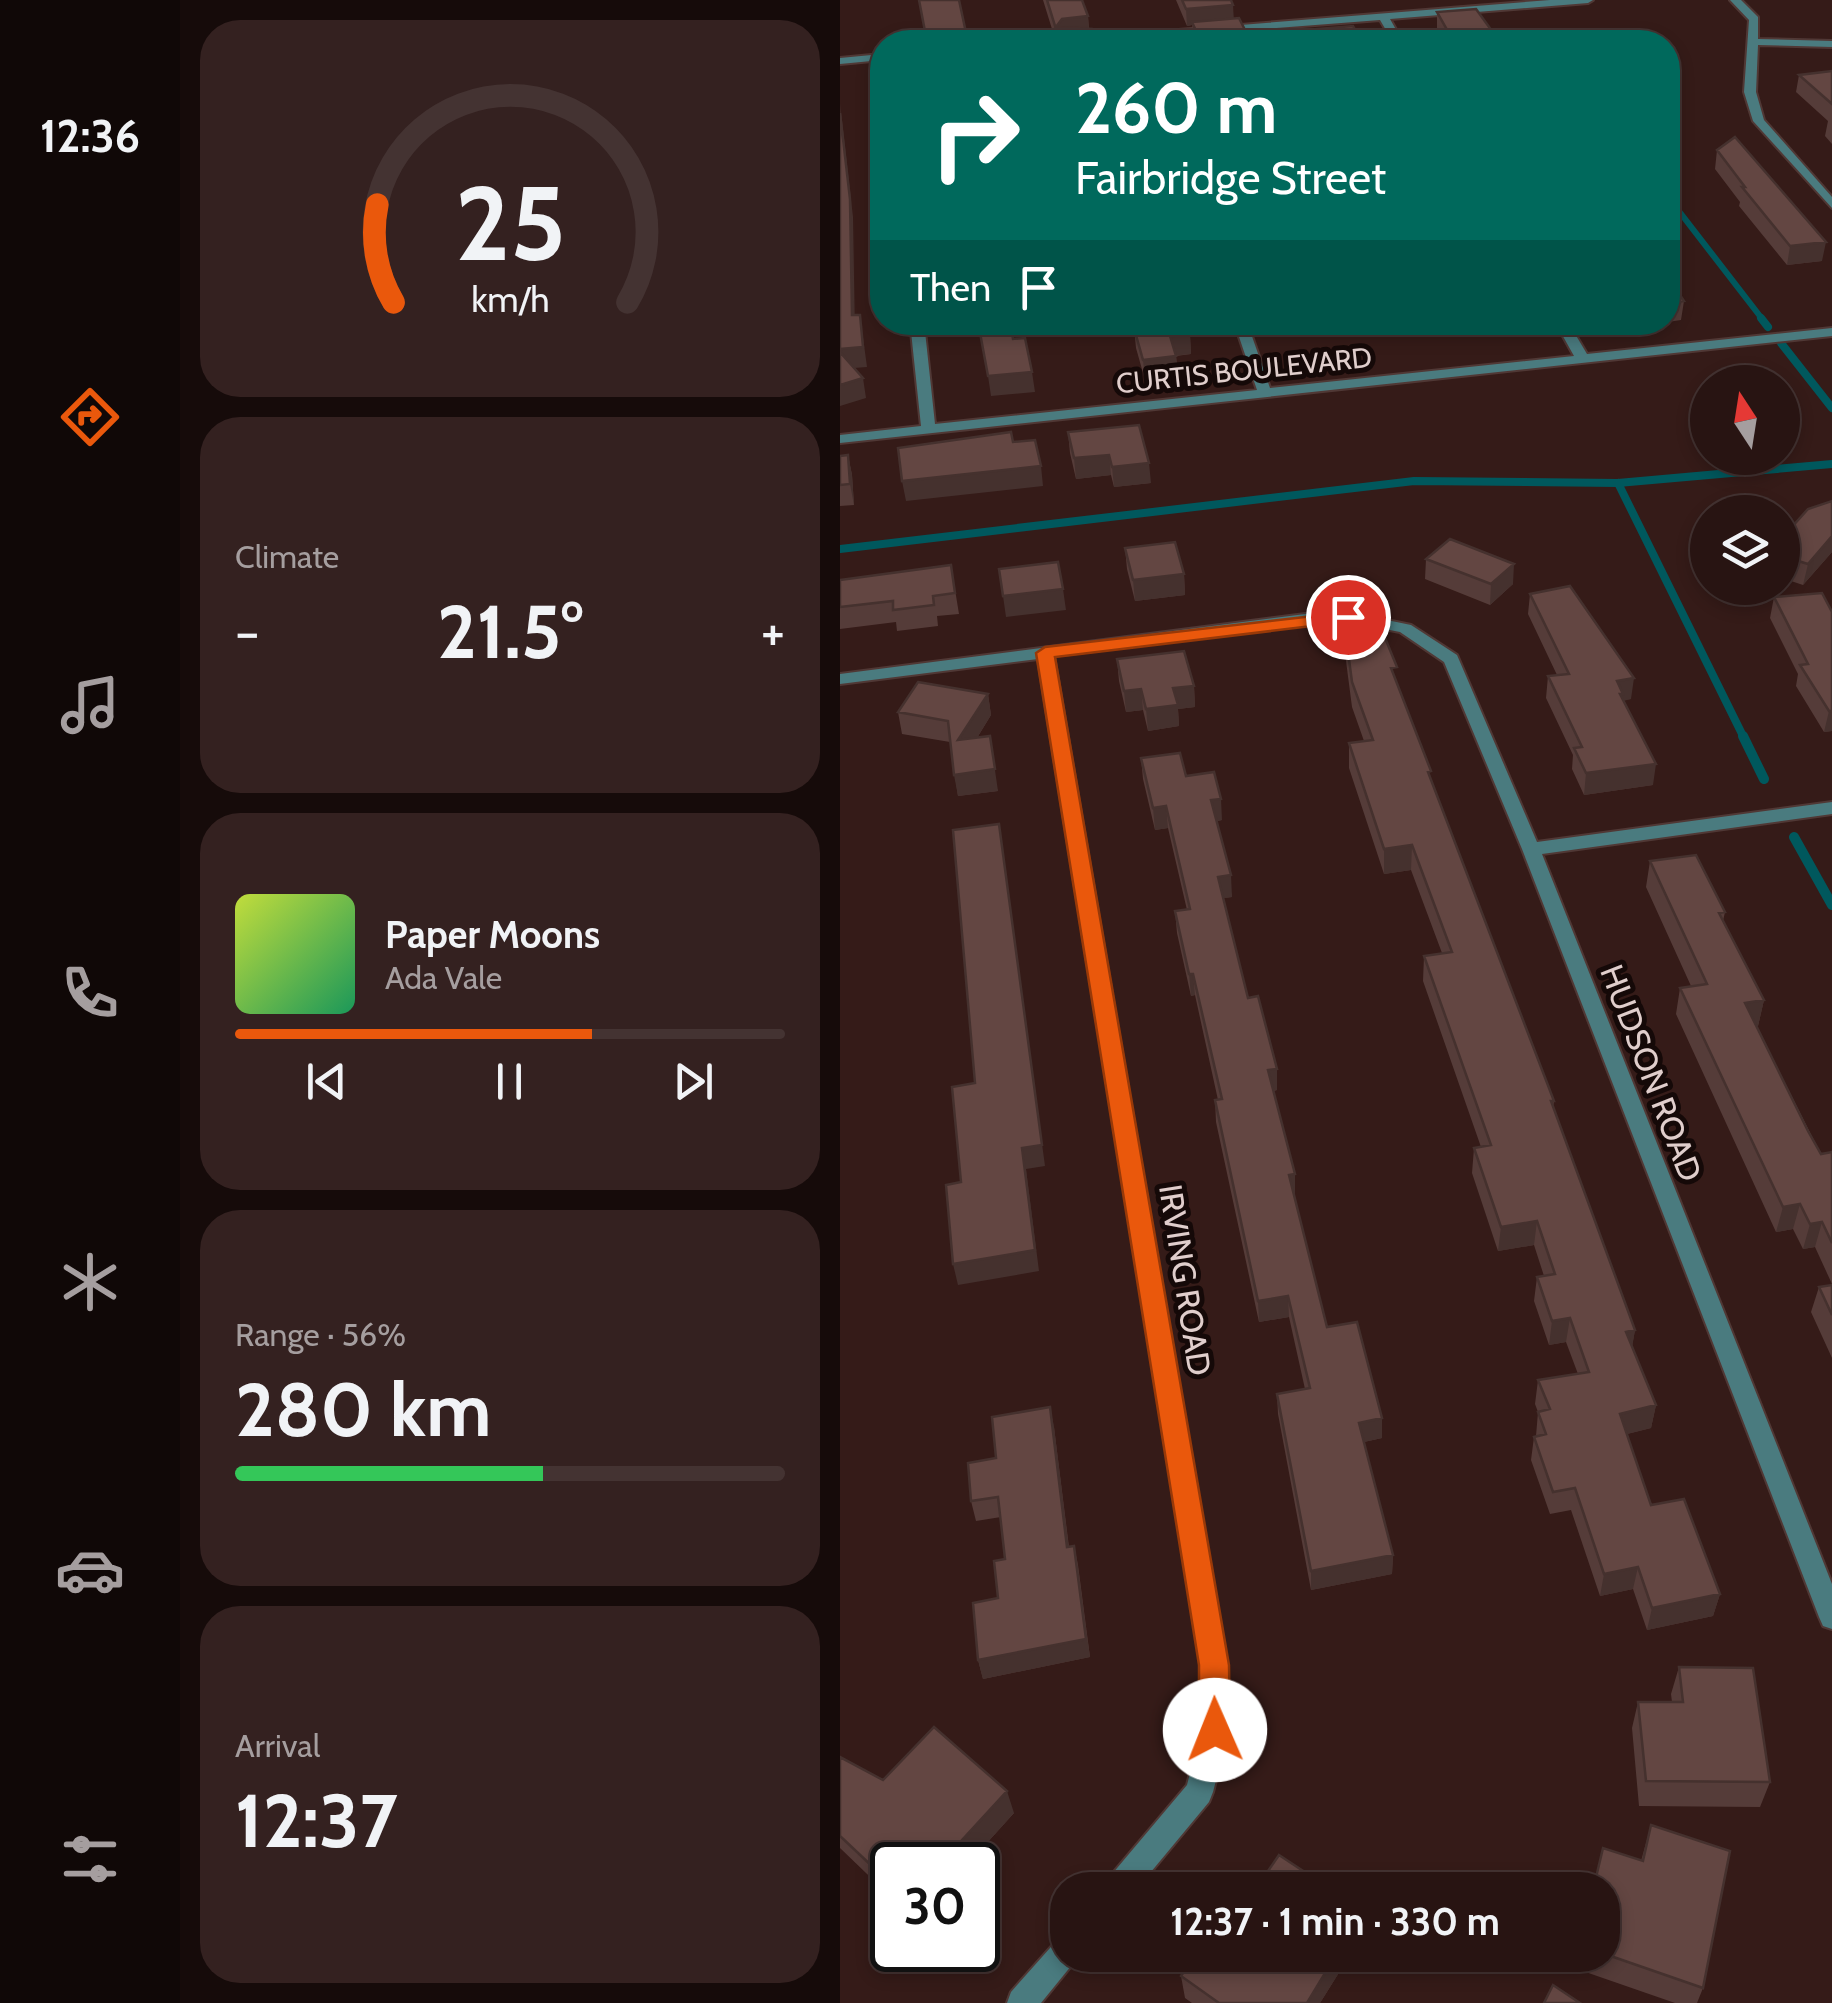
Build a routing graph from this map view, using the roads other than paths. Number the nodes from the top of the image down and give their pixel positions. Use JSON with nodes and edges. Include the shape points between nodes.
{"nodes":[{"id":1,"x":1588,"y":0,"type":"edge"},
{"id":2,"x":1735,"y":0,"type":"edge"},
{"id":3,"x":1384,"y":17,"type":"junction"},
{"id":4,"x":1245,"y":30,"type":"edge"},
{"id":5,"x":1391,"y":30,"type":"edge"},
{"id":6,"x":1754,"y":42,"type":"junction"},
{"id":7,"x":1832,"y":44,"type":"edge"},
{"id":8,"x":870,"y":58,"type":"edge"},
{"id":9,"x":840,"y":61,"type":"edge"},
{"id":10,"x":1832,"y":204,"type":"edge"},
{"id":11,"x":1832,"y":332,"type":"edge"},
{"id":12,"x":918,"y":335,"type":"edge"},
{"id":13,"x":1245,"y":335,"type":"edge"},
{"id":14,"x":1569,"y":335,"type":"edge"},
{"id":15,"x":1583,"y":360,"type":"junction"},
{"id":16,"x":1265,"y":392,"type":"junction"},
{"id":17,"x":928,"y":430,"type":"junction"},
{"id":18,"x":840,"y":439,"type":"edge"},
{"id":19,"x":1045,"y":653,"type":"junction"},
{"id":20,"x":840,"y":679,"type":"edge"},
{"id":21,"x":1832,"y":808,"type":"edge"},
{"id":22,"x":1531,"y":849,"type":"junction"},
{"id":23,"x":1832,"y":1616,"type":"edge"},
{"id":24,"x":1131,"y":1872,"type":"edge"},
{"id":25,"x":1050,"y":1970,"type":"edge"},
{"id":26,"x":1022,"y":2003,"type":"edge"}],
"edges":[{"from":1,"to":3,"type":"street"},
{"from":2,"to":6,"type":"street","via":[[1754,19]]},
{"from":3,"to":4,"type":"street"},
{"from":3,"to":5,"type":"street"},
{"from":6,"to":7,"type":"street"},
{"from":6,"to":10,"type":"street","via":[[1750,92],[1759,121]]},
{"from":8,"to":9,"type":"street"},
{"from":11,"to":15,"type":"street","name":"CURTIS BOULEVARD"},
{"from":12,"to":17,"type":"street"},
{"from":13,"to":16,"type":"street"},
{"from":14,"to":15,"type":"street"},
{"from":15,"to":16,"type":"street","name":"CURTIS BOULEVARD"},
{"from":16,"to":17,"type":"street","name":"CURTIS BOULEVARD"},
{"from":17,"to":18,"type":"street","name":"CURTIS BOULEVARD"},
{"from":19,"to":20,"type":"street","name":"HUDSON ROAD"},
{"from":19,"to":22,"type":"street","name":"HUDSON ROAD","via":[[1348,617],[1405,628],[1451,659]]},
{"from":19,"to":24,"type":"street","name":"IRVING ROAD","via":[[1214,1665],[1215,1730],[1199,1792]]},
{"from":21,"to":22,"type":"street"},
{"from":22,"to":23,"type":"street","name":"HUDSON ROAD"},
{"from":25,"to":26,"type":"street"}]}
